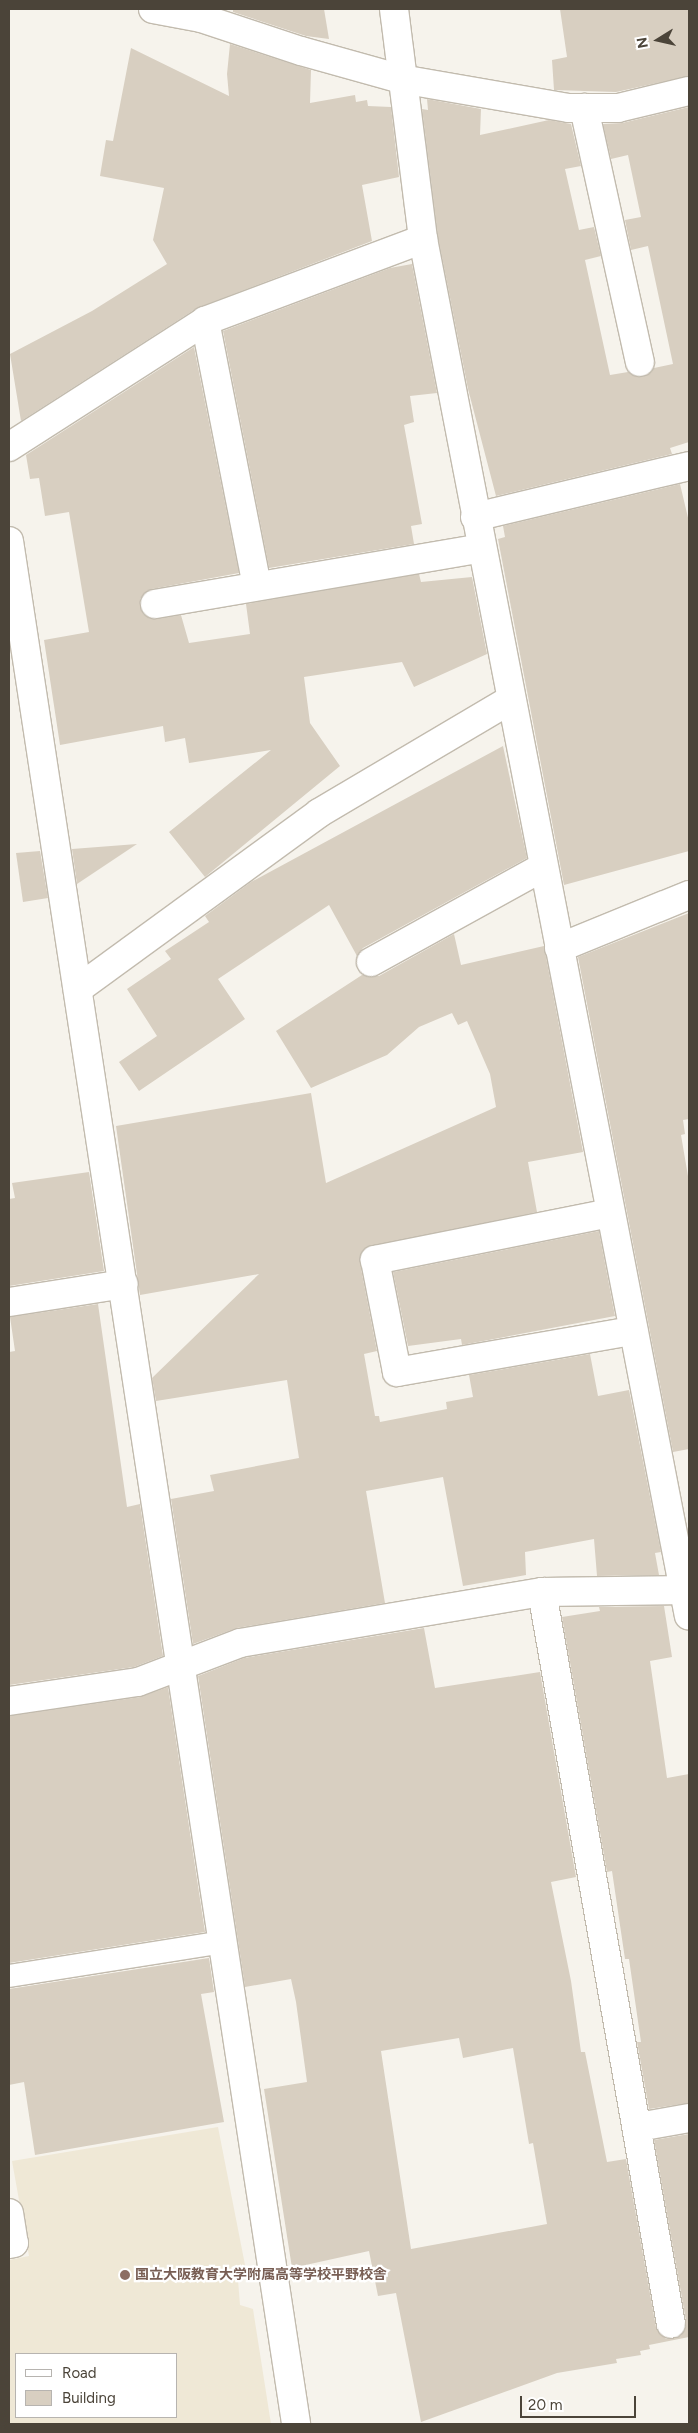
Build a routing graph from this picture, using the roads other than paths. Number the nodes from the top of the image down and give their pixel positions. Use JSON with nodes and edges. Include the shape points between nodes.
{"nodes":[{"id":1,"x":152,"y":9,"type":"edge"},
{"id":2,"x":394,"y":9,"type":"edge"},
{"id":3,"x":401,"y":78,"type":"junction"},
{"id":4,"x":689,"y":92,"type":"edge"},
{"id":5,"x":584,"y":108,"type":"junction"},
{"id":6,"x":422,"y":239,"type":"junction"},
{"id":7,"x":205,"y":322,"type":"junction"},
{"id":8,"x":640,"y":362,"type":"dead end"},
{"id":9,"x":9,"y":448,"type":"edge"},
{"id":10,"x":689,"y":466,"type":"edge"},
{"id":11,"x":476,"y":517,"type":"junction"},
{"id":12,"x":9,"y":541,"type":"edge"},
{"id":13,"x":481,"y":548,"type":"junction"},
{"id":14,"x":257,"y":586,"type":"junction"},
{"id":15,"x":156,"y":604,"type":"dead end"},
{"id":16,"x":17,"y":651,"type":"edge"},
{"id":17,"x":510,"y":700,"type":"junction"},
{"id":18,"x":543,"y":867,"type":"junction"},
{"id":19,"x":689,"y":895,"type":"edge"},
{"id":20,"x":559,"y":948,"type":"junction"},
{"id":21,"x":371,"y":962,"type":"dead end"},
{"id":22,"x":78,"y":989,"type":"junction"},
{"id":23,"x":610,"y":1213,"type":"junction"},
{"id":24,"x":124,"y":1284,"type":"junction"},
{"id":25,"x":9,"y":1302,"type":"edge"},
{"id":26,"x":633,"y":1331,"type":"junction"},
{"id":27,"x":542,"y":1592,"type":"junction"},
{"id":28,"x":687,"y":1599,"type":"edge"},
{"id":29,"x":178,"y":1665,"type":"junction"},
{"id":30,"x":9,"y":1701,"type":"edge"},
{"id":31,"x":224,"y":1942,"type":"junction"},
{"id":32,"x":9,"y":1976,"type":"edge"},
{"id":33,"x":689,"y":2118,"type":"edge"},
{"id":34,"x":638,"y":2128,"type":"junction"},
{"id":35,"x":9,"y":2213,"type":"edge"},
{"id":36,"x":9,"y":2244,"type":"edge"},
{"id":37,"x":671,"y":2324,"type":"dead end"},
{"id":38,"x":296,"y":2424,"type":"edge"}],
"edges":[{"from":1,"to":3,"type":"street","via":[[200,18],[301,51]]},
{"from":2,"to":3,"type":"street"},
{"from":3,"to":5,"type":"street"},
{"from":3,"to":6,"type":"street"},
{"from":4,"to":5,"type":"street","via":[[618,108]]},
{"from":5,"to":8,"type":"street"},
{"from":6,"to":7,"type":"street"},
{"from":6,"to":11,"type":"street"},
{"from":7,"to":9,"type":"street"},
{"from":7,"to":14,"type":"street"},
{"from":10,"to":11,"type":"street"},
{"from":11,"to":13,"type":"street"},
{"from":12,"to":16,"type":"street"},
{"from":13,"to":14,"type":"street"},
{"from":13,"to":17,"type":"street"},
{"from":14,"to":15,"type":"street"},
{"from":16,"to":22,"type":"street"},
{"from":17,"to":18,"type":"street"},
{"from":17,"to":22,"type":"street","via":[[319,812]]},
{"from":18,"to":20,"type":"street"},
{"from":18,"to":21,"type":"street"},
{"from":19,"to":20,"type":"street"},
{"from":20,"to":23,"type":"street"},
{"from":22,"to":24,"type":"street"},
{"from":23,"to":26,"type":"street"},
{"from":23,"to":26,"type":"street","via":[[376,1260],[397,1372]]},
{"from":24,"to":25,"type":"street"},
{"from":24,"to":29,"type":"street"},
{"from":26,"to":28,"type":"street"},
{"from":27,"to":28,"type":"street"},
{"from":27,"to":29,"type":"street","via":[[240,1643]]},
{"from":27,"to":34,"type":"street"},
{"from":29,"to":30,"type":"street","via":[[138,1682]]},
{"from":29,"to":31,"type":"street"},
{"from":31,"to":32,"type":"lane"},
{"from":31,"to":38,"type":"street"},
{"from":33,"to":34,"type":"street"},
{"from":34,"to":37,"type":"street"},
{"from":35,"to":36,"type":"street","via":[[14,2243]]}]}
